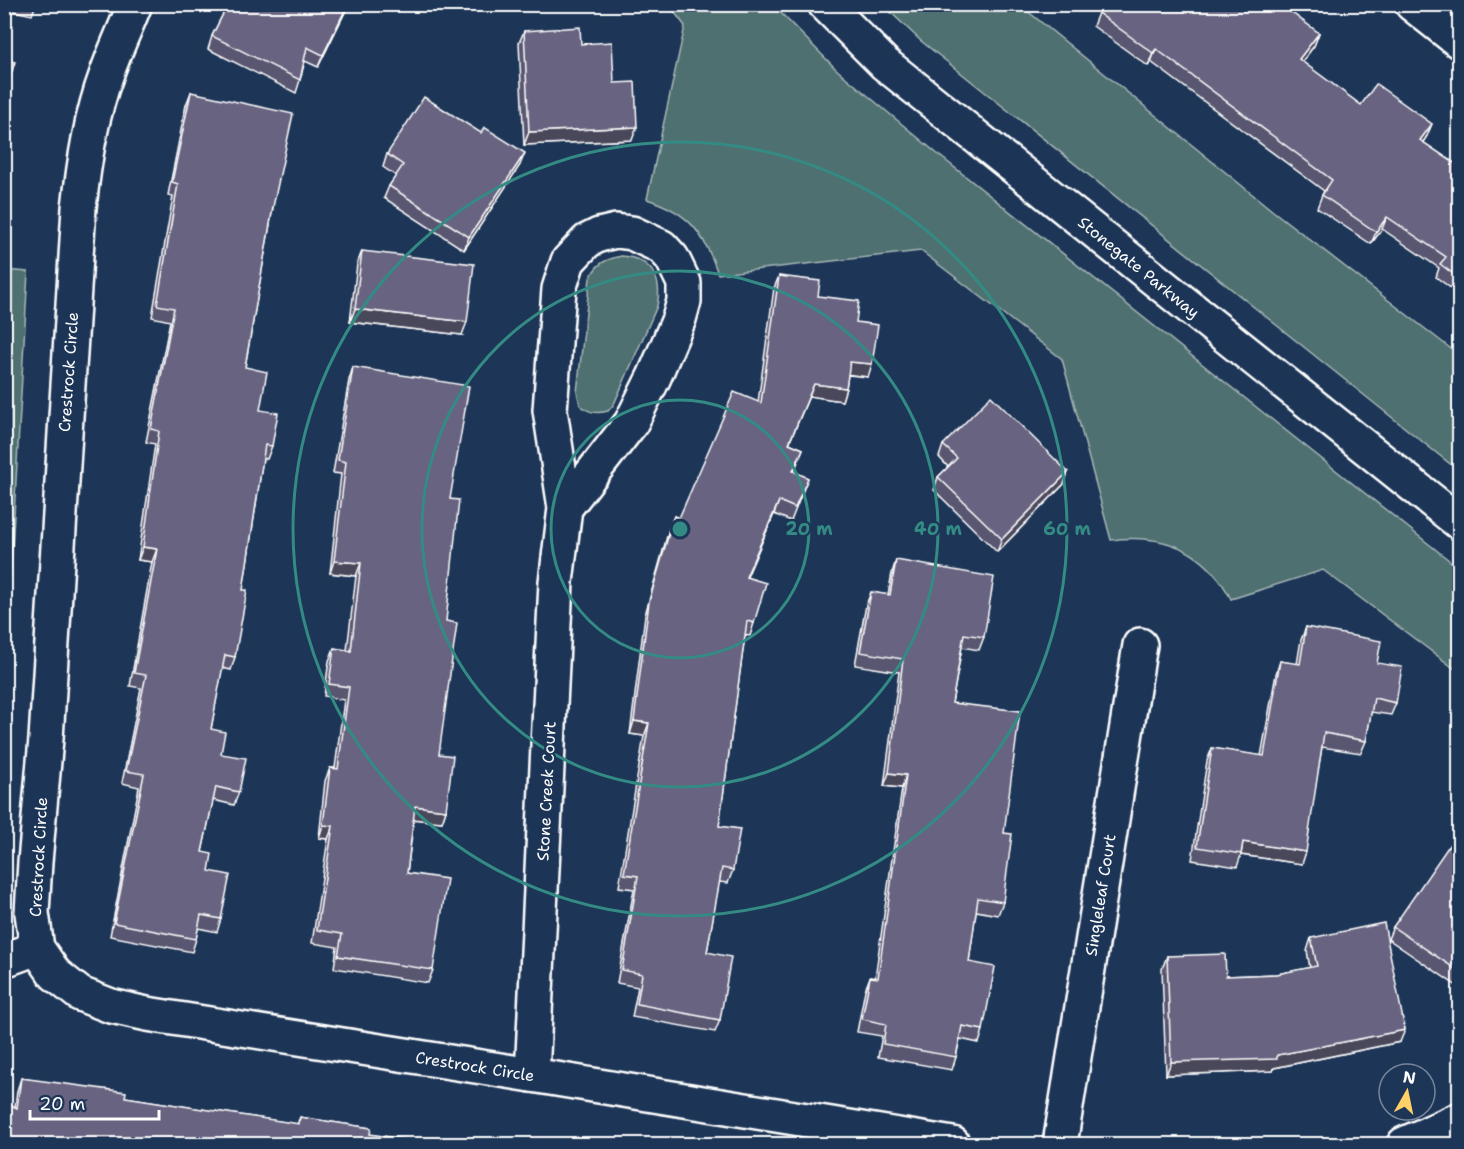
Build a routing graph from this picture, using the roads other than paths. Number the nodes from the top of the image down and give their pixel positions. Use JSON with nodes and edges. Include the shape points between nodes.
{"nodes":[{"id":1,"x":135,"y":4,"type":"edge"},
{"id":2,"x":825,"y":4,"type":"edge"},
{"id":3,"x":1412,"y":4,"type":"edge"},
{"id":4,"x":1460,"y":42,"type":"edge"},
{"id":5,"x":565,"y":508,"type":"junction"},
{"id":6,"x":1460,"y":523,"type":"edge"},
{"id":7,"x":1140,"y":645,"type":"dead end"},
{"id":8,"x":37,"y":948,"type":"junction"},
{"id":9,"x":4,"y":960,"type":"edge"},
{"id":10,"x":532,"y":1075,"type":"junction"},
{"id":11,"x":1460,"y":1119,"type":"edge"},
{"id":12,"x":953,"y":1144,"type":"edge"},
{"id":13,"x":1060,"y":1144,"type":"edge"},
{"id":14,"x":1404,"y":1144,"type":"edge"}],
"edges":[{"from":1,"to":8,"type":"street","name":"Crestrock Circle","via":[[106,74],[84,160],[78,208],[46,739],[34,862],[32,913]]},
{"from":2,"to":6,"type":"street","name":"Stonegate Parkway","via":[[885,64]]},
{"from":3,"to":4,"type":"street"},
{"from":5,"to":5,"type":"street","name":"Stone Creek Court","via":[[631,423],[684,301],[684,283],[672,258],[662,247],[632,233],[616,231],[586,241],[568,261],[559,289],[550,410]]},
{"from":5,"to":10,"type":"street","name":"Stone Creek Court","via":[[556,582]]},
{"from":7,"to":13,"type":"street","name":"Singleleaf Court"},
{"from":8,"to":9,"type":"street"},
{"from":8,"to":10,"type":"street","name":"Crestrock Circle","via":[[55,974],[80,994],[111,1006]]},
{"from":10,"to":12,"type":"street","name":"Crestrock Circle"},
{"from":11,"to":14,"type":"street"}]}
